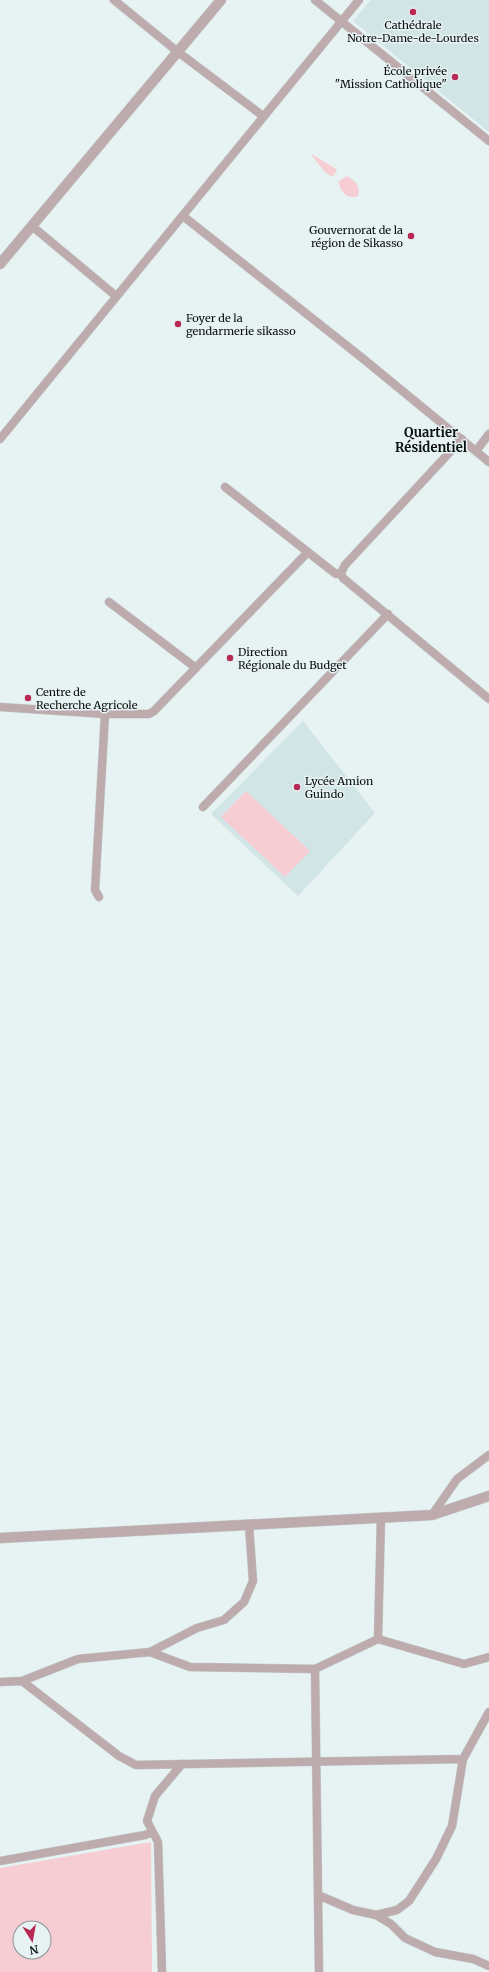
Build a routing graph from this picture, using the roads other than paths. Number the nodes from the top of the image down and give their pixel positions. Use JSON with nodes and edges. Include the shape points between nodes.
{"nodes":[{"id":1,"x":114,"y":0,"type":"edge"},
{"id":2,"x":221,"y":0,"type":"edge"},
{"id":3,"x":315,"y":0,"type":"edge"},
{"id":4,"x":359,"y":0,"type":"edge"},
{"id":5,"x":342,"y":21,"type":"junction"},
{"id":6,"x":178,"y":52,"type":"junction"},
{"id":7,"x":263,"y":116,"type":"junction"},
{"id":8,"x":489,"y":141,"type":"edge"},
{"id":9,"x":183,"y":216,"type":"junction"},
{"id":10,"x":32,"y":226,"type":"junction"},
{"id":11,"x":0,"y":264,"type":"edge"},
{"id":12,"x":116,"y":296,"type":"junction"},
{"id":13,"x":489,"y":434,"type":"edge"},
{"id":14,"x":0,"y":439,"type":"edge"},
{"id":15,"x":462,"y":439,"type":"junction"},
{"id":16,"x":476,"y":451,"type":"junction"},
{"id":17,"x":489,"y":462,"type":"edge"},
{"id":18,"x":225,"y":487,"type":"dead end"},
{"id":19,"x":308,"y":552,"type":"junction"},
{"id":20,"x":341,"y":573,"type":"junction"},
{"id":21,"x":109,"y":602,"type":"dead end"},
{"id":22,"x":388,"y":614,"type":"junction"},
{"id":23,"x":196,"y":668,"type":"junction"},
{"id":24,"x":489,"y":699,"type":"edge"},
{"id":25,"x":0,"y":707,"type":"edge"},
{"id":26,"x":105,"y":714,"type":"junction"},
{"id":27,"x":203,"y":807,"type":"dead end"},
{"id":28,"x":99,"y":897,"type":"dead end"},
{"id":29,"x":489,"y":1455,"type":"edge"},
{"id":30,"x":489,"y":1496,"type":"edge"},
{"id":31,"x":432,"y":1514,"type":"junction"},
{"id":32,"x":381,"y":1517,"type":"junction"},
{"id":33,"x":249,"y":1525,"type":"junction"},
{"id":34,"x":0,"y":1538,"type":"edge"},
{"id":35,"x":378,"y":1639,"type":"junction"},
{"id":36,"x":150,"y":1652,"type":"junction"},
{"id":37,"x":489,"y":1657,"type":"edge"},
{"id":38,"x":315,"y":1669,"type":"junction"},
{"id":39,"x":22,"y":1681,"type":"junction"},
{"id":40,"x":0,"y":1682,"type":"edge"},
{"id":41,"x":489,"y":1712,"type":"edge"},
{"id":42,"x":463,"y":1759,"type":"junction"},
{"id":43,"x":316,"y":1761,"type":"junction"},
{"id":44,"x":182,"y":1764,"type":"junction"},
{"id":45,"x":152,"y":1832,"type":"junction"},
{"id":46,"x":0,"y":1860,"type":"edge"},
{"id":47,"x":318,"y":1895,"type":"junction"},
{"id":48,"x":376,"y":1915,"type":"junction"},
{"id":49,"x":489,"y":1966,"type":"edge"},
{"id":50,"x":162,"y":1972,"type":"edge"},
{"id":51,"x":319,"y":1972,"type":"edge"}],
"edges":[{"from":1,"to":6,"type":"street"},
{"from":2,"to":6,"type":"street"},
{"from":3,"to":5,"type":"street"},
{"from":4,"to":5,"type":"street"},
{"from":5,"to":7,"type":"street"},
{"from":5,"to":8,"type":"street"},
{"from":6,"to":7,"type":"street"},
{"from":6,"to":10,"type":"street"},
{"from":7,"to":9,"type":"street"},
{"from":9,"to":12,"type":"street"},
{"from":9,"to":15,"type":"street"},
{"from":10,"to":11,"type":"street"},
{"from":10,"to":12,"type":"street"},
{"from":12,"to":14,"type":"street"},
{"from":13,"to":16,"type":"street"},
{"from":15,"to":16,"type":"street"},
{"from":15,"to":20,"type":"street"},
{"from":16,"to":17,"type":"street"},
{"from":18,"to":19,"type":"street"},
{"from":19,"to":20,"type":"street","via":[[332,572]]},
{"from":19,"to":23,"type":"street"},
{"from":20,"to":22,"type":"street","via":[[343,578]]},
{"from":21,"to":23,"type":"street"},
{"from":22,"to":24,"type":"street"},
{"from":22,"to":27,"type":"street"},
{"from":23,"to":26,"type":"street","via":[[149,714]]},
{"from":25,"to":26,"type":"street"},
{"from":26,"to":28,"type":"street","via":[[95,890]]},
{"from":29,"to":31,"type":"street","via":[[457,1479]]},
{"from":30,"to":31,"type":"street"},
{"from":31,"to":32,"type":"street"},
{"from":32,"to":33,"type":"street"},
{"from":32,"to":35,"type":"street"},
{"from":33,"to":34,"type":"street"},
{"from":33,"to":36,"type":"street","via":[[253,1581],[244,1602],[224,1620],[197,1628]]},
{"from":35,"to":37,"type":"street","via":[[464,1664]]},
{"from":35,"to":38,"type":"street"},
{"from":36,"to":38,"type":"street","via":[[190,1667]]},
{"from":36,"to":39,"type":"street","via":[[78,1659]]},
{"from":38,"to":43,"type":"street"},
{"from":39,"to":40,"type":"street"},
{"from":39,"to":44,"type":"street","via":[[119,1756],[136,1765]]},
{"from":41,"to":42,"type":"street"},
{"from":42,"to":43,"type":"street"},
{"from":42,"to":48,"type":"street","via":[[452,1826],[436,1859],[409,1901],[397,1910]]},
{"from":43,"to":44,"type":"street"},
{"from":43,"to":47,"type":"street"},
{"from":44,"to":45,"type":"street","via":[[155,1796],[147,1821]]},
{"from":45,"to":46,"type":"street"},
{"from":45,"to":50,"type":"street","via":[[158,1842]]},
{"from":47,"to":48,"type":"street","via":[[353,1910]]},
{"from":47,"to":51,"type":"street"},
{"from":48,"to":49,"type":"street","via":[[391,1924],[405,1938],[435,1952],[473,1959]]}]}
